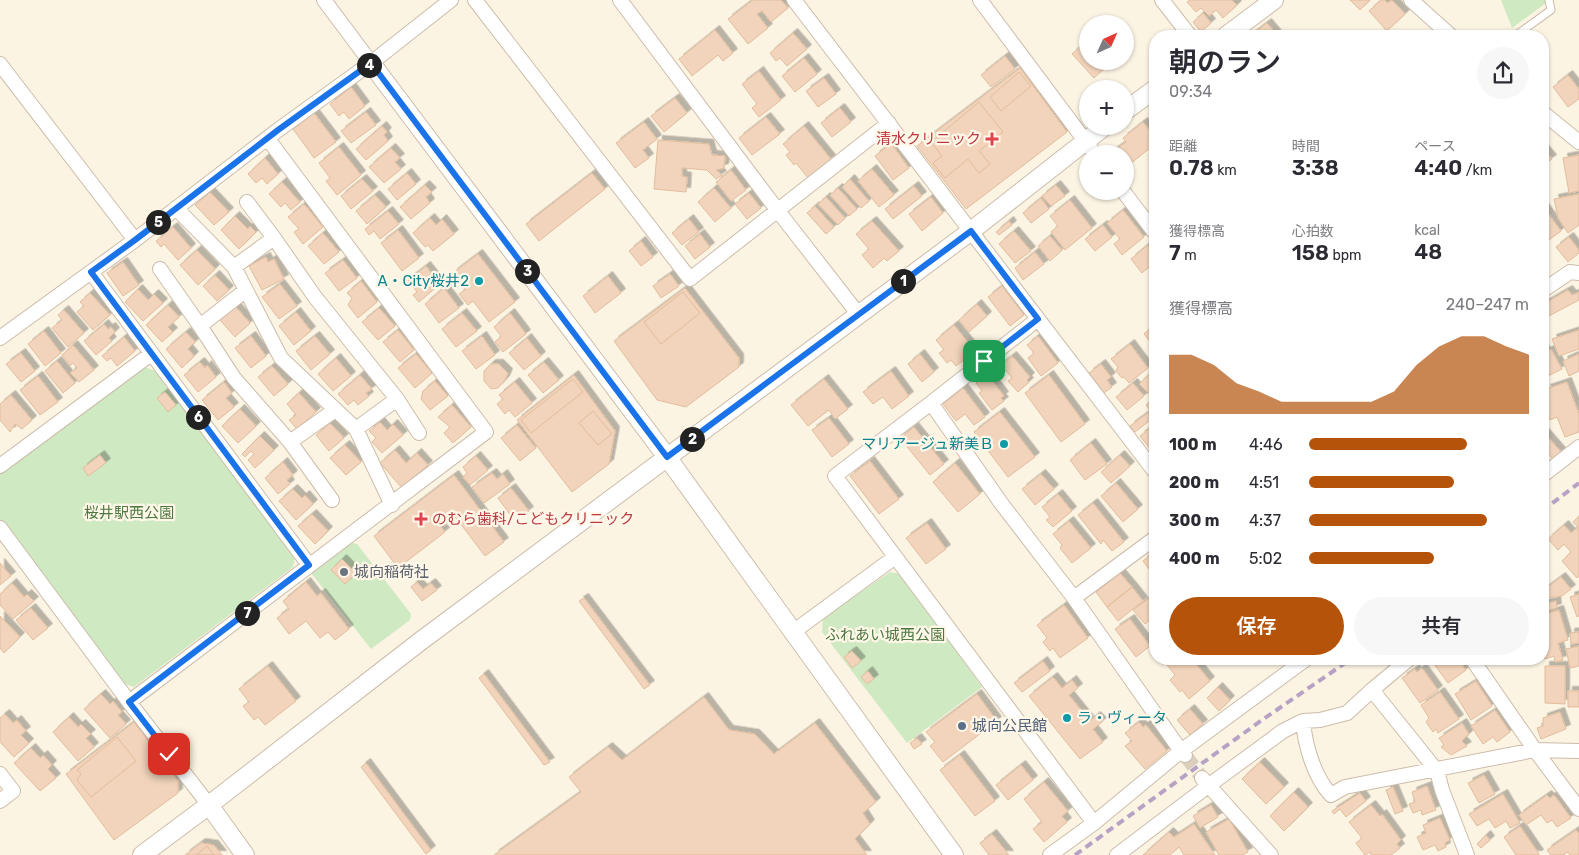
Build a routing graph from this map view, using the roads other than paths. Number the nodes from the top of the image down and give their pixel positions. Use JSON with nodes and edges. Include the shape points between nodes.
{"nodes":[{"id":1,"x":324,"y":0,"type":"edge"},
{"id":2,"x":450,"y":0,"type":"edge"},
{"id":3,"x":475,"y":0,"type":"edge"},
{"id":4,"x":620,"y":0,"type":"edge"},
{"id":5,"x":794,"y":0,"type":"edge"},
{"id":6,"x":980,"y":0,"type":"edge"},
{"id":7,"x":1162,"y":0,"type":"edge"},
{"id":8,"x":1274,"y":0,"type":"edge"},
{"id":9,"x":1411,"y":0,"type":"edge"},
{"id":10,"x":1549,"y":0,"type":"edge"},
{"id":11,"x":1185,"y":30,"type":"edge"},
{"id":12,"x":1235,"y":30,"type":"edge"},
{"id":13,"x":1444,"y":30,"type":"edge"},
{"id":14,"x":1523,"y":30,"type":"edge"},
{"id":15,"x":371,"y":63,"type":"junction"},
{"id":16,"x":0,"y":64,"type":"edge"},
{"id":17,"x":1149,"y":93,"type":"edge"},
{"id":18,"x":1134,"y":104,"type":"edge"},
{"id":19,"x":1549,"y":118,"type":"edge"},
{"id":20,"x":888,"y":123,"type":"junction"},
{"id":21,"x":268,"y":139,"type":"junction"},
{"id":22,"x":1579,"y":142,"type":"edge"},
{"id":23,"x":1089,"y":145,"type":"edge"},
{"id":24,"x":1079,"y":155,"type":"edge"},
{"id":25,"x":1130,"y":200,"type":"edge"},
{"id":26,"x":247,"y":202,"type":"dead end"},
{"id":27,"x":176,"y":208,"type":"junction"},
{"id":28,"x":778,"y":211,"type":"junction"},
{"id":29,"x":1149,"y":226,"type":"edge"},
{"id":30,"x":971,"y":231,"type":"junction"},
{"id":31,"x":274,"y":238,"type":"junction"},
{"id":32,"x":135,"y":240,"type":"junction"},
{"id":33,"x":234,"y":267,"type":"junction"},
{"id":34,"x":160,"y":269,"type":"dead end"},
{"id":35,"x":91,"y":272,"type":"junction"},
{"id":36,"x":1579,"y":273,"type":"edge"},
{"id":37,"x":1549,"y":286,"type":"edge"},
{"id":38,"x":246,"y":290,"type":"junction"},
{"id":39,"x":859,"y":314,"type":"junction"},
{"id":40,"x":1038,"y":319,"type":"junction"},
{"id":41,"x":200,"y":326,"type":"junction"},
{"id":42,"x":0,"y":338,"type":"edge"},
{"id":43,"x":150,"y":354,"type":"junction"},
{"id":44,"x":396,"y":399,"type":"junction"},
{"id":45,"x":931,"y":404,"type":"junction"},
{"id":46,"x":335,"y":410,"type":"junction"},
{"id":47,"x":356,"y":429,"type":"junction"},
{"id":48,"x":419,"y":433,"type":"dead end"},
{"id":49,"x":290,"y":442,"type":"junction"},
{"id":50,"x":1579,"y":447,"type":"edge"},
{"id":51,"x":667,"y":457,"type":"junction"},
{"id":52,"x":1149,"y":464,"type":"edge"},
{"id":53,"x":0,"y":466,"type":"edge"},
{"id":54,"x":1549,"y":471,"type":"edge"},
{"id":55,"x":332,"y":500,"type":"dead end"},
{"id":56,"x":392,"y":505,"type":"junction"},
{"id":57,"x":0,"y":528,"type":"edge"},
{"id":58,"x":1149,"y":542,"type":"edge"},
{"id":59,"x":895,"y":557,"type":"junction"},
{"id":60,"x":309,"y":565,"type":"junction"},
{"id":61,"x":1074,"y":598,"type":"junction"},
{"id":62,"x":793,"y":632,"type":"junction"},
{"id":63,"x":1295,"y":665,"type":"edge"},
{"id":64,"x":1401,"y":665,"type":"edge"},
{"id":65,"x":1476,"y":665,"type":"edge"},
{"id":66,"x":1372,"y":690,"type":"junction"},
{"id":67,"x":129,"y":702,"type":"junction"},
{"id":68,"x":1303,"y":721,"type":"junction"},
{"id":69,"x":1536,"y":750,"type":"junction"},
{"id":70,"x":1579,"y":751,"type":"edge"},
{"id":71,"x":1183,"y":753,"type":"junction"},
{"id":72,"x":1437,"y":770,"type":"junction"},
{"id":73,"x":0,"y":774,"type":"edge"},
{"id":74,"x":1205,"y":782,"type":"junction"},
{"id":75,"x":0,"y":801,"type":"edge"},
{"id":76,"x":209,"y":806,"type":"junction"},
{"id":77,"x":1579,"y":809,"type":"edge"},
{"id":78,"x":1094,"y":823,"type":"junction"},
{"id":79,"x":1124,"y":853,"type":"edge"},
{"id":80,"x":142,"y":855,"type":"edge"},
{"id":81,"x":245,"y":855,"type":"edge"},
{"id":82,"x":954,"y":855,"type":"edge"},
{"id":83,"x":1050,"y":855,"type":"edge"},
{"id":84,"x":1271,"y":855,"type":"edge"},
{"id":85,"x":1467,"y":855,"type":"edge"}],
"edges":[{"from":1,"to":15,"type":"street"},
{"from":2,"to":15,"type":"street"},
{"from":3,"to":28,"type":"street","via":[[690,280]]},
{"from":4,"to":28,"type":"street"},
{"from":5,"to":20,"type":"street"},
{"from":6,"to":23,"type":"street"},
{"from":7,"to":11,"type":"street"},
{"from":8,"to":12,"type":"street"},
{"from":9,"to":13,"type":"street"},
{"from":10,"to":14,"type":"lane","via":[[1551,10]]},
{"from":15,"to":21,"type":"street"},
{"from":15,"to":51,"type":"street"},
{"from":16,"to":32,"type":"street"},
{"from":17,"to":18,"type":"street"},
{"from":19,"to":22,"type":"street"},
{"from":20,"to":28,"type":"street"},
{"from":20,"to":30,"type":"street"},
{"from":21,"to":27,"type":"street"},
{"from":21,"to":56,"type":"street","via":[[486,432]]},
{"from":24,"to":30,"type":"street"},
{"from":25,"to":29,"type":"street"},
{"from":26,"to":31,"type":"street"},
{"from":27,"to":32,"type":"street"},
{"from":27,"to":33,"type":"street"},
{"from":28,"to":39,"type":"street"},
{"from":30,"to":39,"type":"street"},
{"from":30,"to":40,"type":"street"},
{"from":31,"to":33,"type":"street"},
{"from":31,"to":44,"type":"street","via":[[315,297]]},
{"from":32,"to":35,"type":"street"},
{"from":33,"to":38,"type":"street"},
{"from":34,"to":41,"type":"street"},
{"from":35,"to":42,"type":"street"},
{"from":35,"to":43,"type":"street"},
{"from":36,"to":37,"type":"street","via":[[1570,272]]},
{"from":38,"to":41,"type":"street"},
{"from":38,"to":46,"type":"street","via":[[281,358]]},
{"from":39,"to":51,"type":"street"},
{"from":40,"to":45,"type":"street"},
{"from":40,"to":52,"type":"street"},
{"from":41,"to":49,"type":"street","via":[[234,378]]},
{"from":43,"to":53,"type":"street"},
{"from":43,"to":60,"type":"street"},
{"from":44,"to":47,"type":"street"},
{"from":44,"to":48,"type":"street"},
{"from":45,"to":59,"type":"street","via":[[835,476]]},
{"from":45,"to":61,"type":"street"},
{"from":46,"to":47,"type":"street"},
{"from":46,"to":49,"type":"street"},
{"from":47,"to":56,"type":"street"},
{"from":49,"to":55,"type":"street"},
{"from":50,"to":54,"type":"street"},
{"from":51,"to":62,"type":"street"},
{"from":51,"to":76,"type":"street","via":[[422,640]]},
{"from":56,"to":60,"type":"street"},
{"from":57,"to":67,"type":"street"},
{"from":58,"to":61,"type":"street"},
{"from":59,"to":62,"type":"street"},
{"from":59,"to":78,"type":"street"},
{"from":60,"to":67,"type":"street"},
{"from":61,"to":71,"type":"street"},
{"from":62,"to":82,"type":"street"},
{"from":63,"to":71,"type":"street"},
{"from":64,"to":66,"type":"street"},
{"from":65,"to":69,"type":"street"},
{"from":66,"to":68,"type":"street","via":[[1347,713]]},
{"from":66,"to":72,"type":"street"},
{"from":67,"to":76,"type":"street"},
{"from":68,"to":72,"type":"street","via":[[1305,744],[1323,787],[1331,795],[1345,788]]},
{"from":68,"to":74,"type":"street"},
{"from":69,"to":70,"type":"street"},
{"from":69,"to":72,"type":"street"},
{"from":69,"to":77,"type":"street"},
{"from":71,"to":78,"type":"street"},
{"from":72,"to":85,"type":"street"},
{"from":73,"to":75,"type":"street","via":[[13,791]]},
{"from":74,"to":79,"type":"street"},
{"from":74,"to":84,"type":"street"},
{"from":76,"to":80,"type":"street"},
{"from":76,"to":81,"type":"street"},
{"from":78,"to":83,"type":"street"}]}
